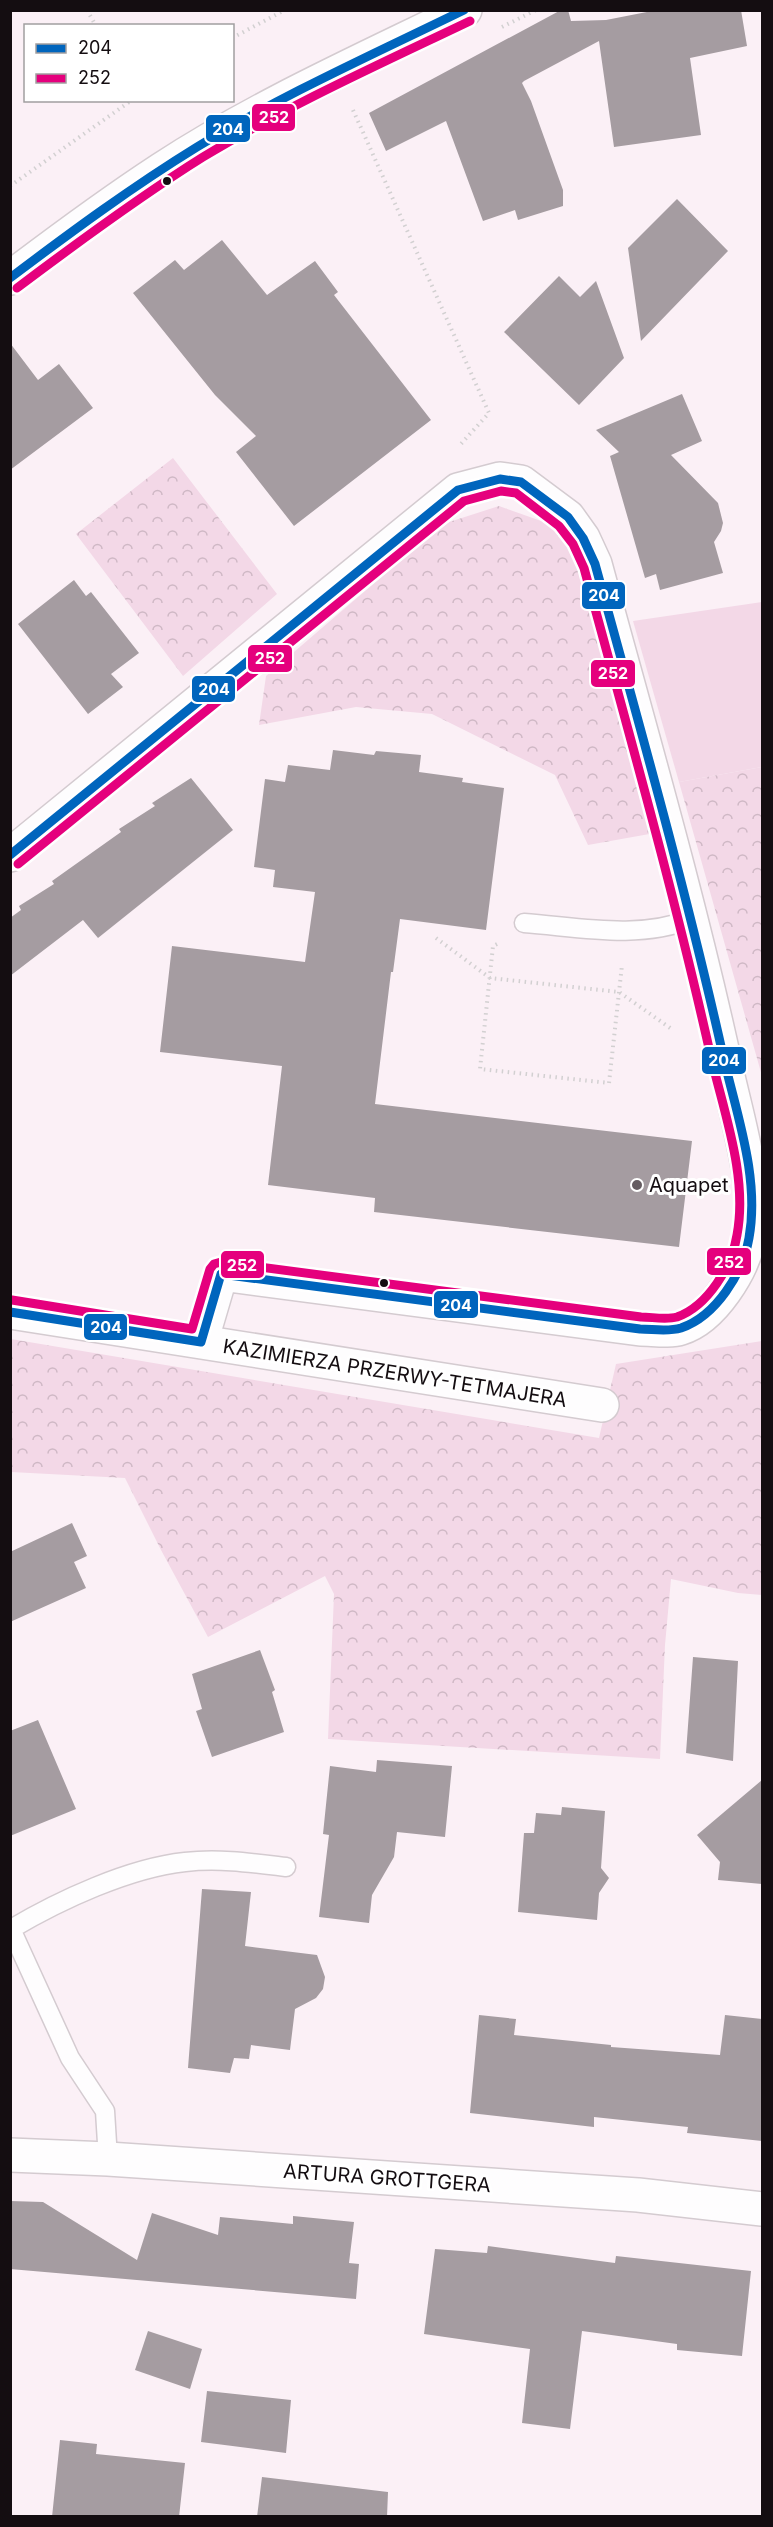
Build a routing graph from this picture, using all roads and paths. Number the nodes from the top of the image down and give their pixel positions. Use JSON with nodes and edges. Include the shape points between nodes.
{"nodes":[{"id":1,"x":87,"y":10,"type":"edge"},
{"id":2,"x":285,"y":10,"type":"edge"},
{"id":3,"x":465,"y":10,"type":"edge"},
{"id":4,"x":95,"y":24,"type":"edge"},
{"id":5,"x":234,"y":37,"type":"edge"},
{"id":6,"x":129,"y":102,"type":"edge"},
{"id":7,"x":356,"y":116,"type":"dead end"},
{"id":8,"x":10,"y":186,"type":"edge"},
{"id":9,"x":10,"y":278,"type":"edge"},
{"id":10,"x":480,"y":424,"type":"dead end"},
{"id":11,"x":10,"y":855,"type":"edge"},
{"id":12,"x":691,"y":919,"type":"junction"},
{"id":13,"x":524,"y":923,"type":"joint"},
{"id":14,"x":436,"y":938,"type":"dead end"},
{"id":15,"x":490,"y":978,"type":"junction"},
{"id":16,"x":619,"y":992,"type":"junction"},
{"id":17,"x":720,"y":1038,"type":"junction"},
{"id":18,"x":10,"y":1312,"type":"edge"},
{"id":19,"x":201,"y":1342,"type":"junction"},
{"id":20,"x":602,"y":1405,"type":"dead end"},
{"id":21,"x":286,"y":1867,"type":"dead end"},
{"id":22,"x":11,"y":1928,"type":"edge"},
{"id":23,"x":10,"y":2155,"type":"edge"},
{"id":24,"x":108,"y":2159,"type":"junction"},
{"id":25,"x":762,"y":2209,"type":"edge"}],
"edges":[{"from":1,"to":4,"type":"path"},
{"from":2,"to":5,"type":"path"},
{"from":3,"to":9,"type":"street","via":[[273,105],[174,162]]},
{"from":6,"to":8,"type":"path"},
{"from":7,"to":10,"type":"path","via":[[489,413]]},
{"from":11,"to":12,"type":"street","via":[[458,490],[500,479],[521,482],[568,517],[595,564]]},
{"from":12,"to":13,"type":"lane","via":[[639,931]]},
{"from":12,"to":17,"type":"street"},
{"from":13,"to":15,"type":"path","via":[[493,946]]},
{"from":14,"to":15,"type":"path"},
{"from":15,"to":16,"type":"path"},
{"from":15,"to":16,"type":"path","via":[[480,1069],[609,1083]]},
{"from":16,"to":17,"type":"path","via":[[692,1042]]},
{"from":17,"to":19,"type":"street","via":[[746,1162],[751,1203],[749,1238],[733,1279],[697,1321],[678,1329],[640,1329],[221,1274]]},
{"from":18,"to":19,"type":"street","name":"KAZIMIERZA PRZERWY-TETMAJERA"},
{"from":19,"to":20,"type":"street","name":"KAZIMIERZA PRZERWY-TETMAJERA"},
{"from":21,"to":22,"type":"lane","via":[[237,1861],[148,1868],[45,1908]]},
{"from":22,"to":24,"type":"lane","via":[[70,2058],[105,2111]]},
{"from":23,"to":24,"type":"street","name":"ARTURA GROTTGERA"},
{"from":24,"to":25,"type":"street","name":"ARTURA GROTTGERA","via":[[638,2195]]}]}
